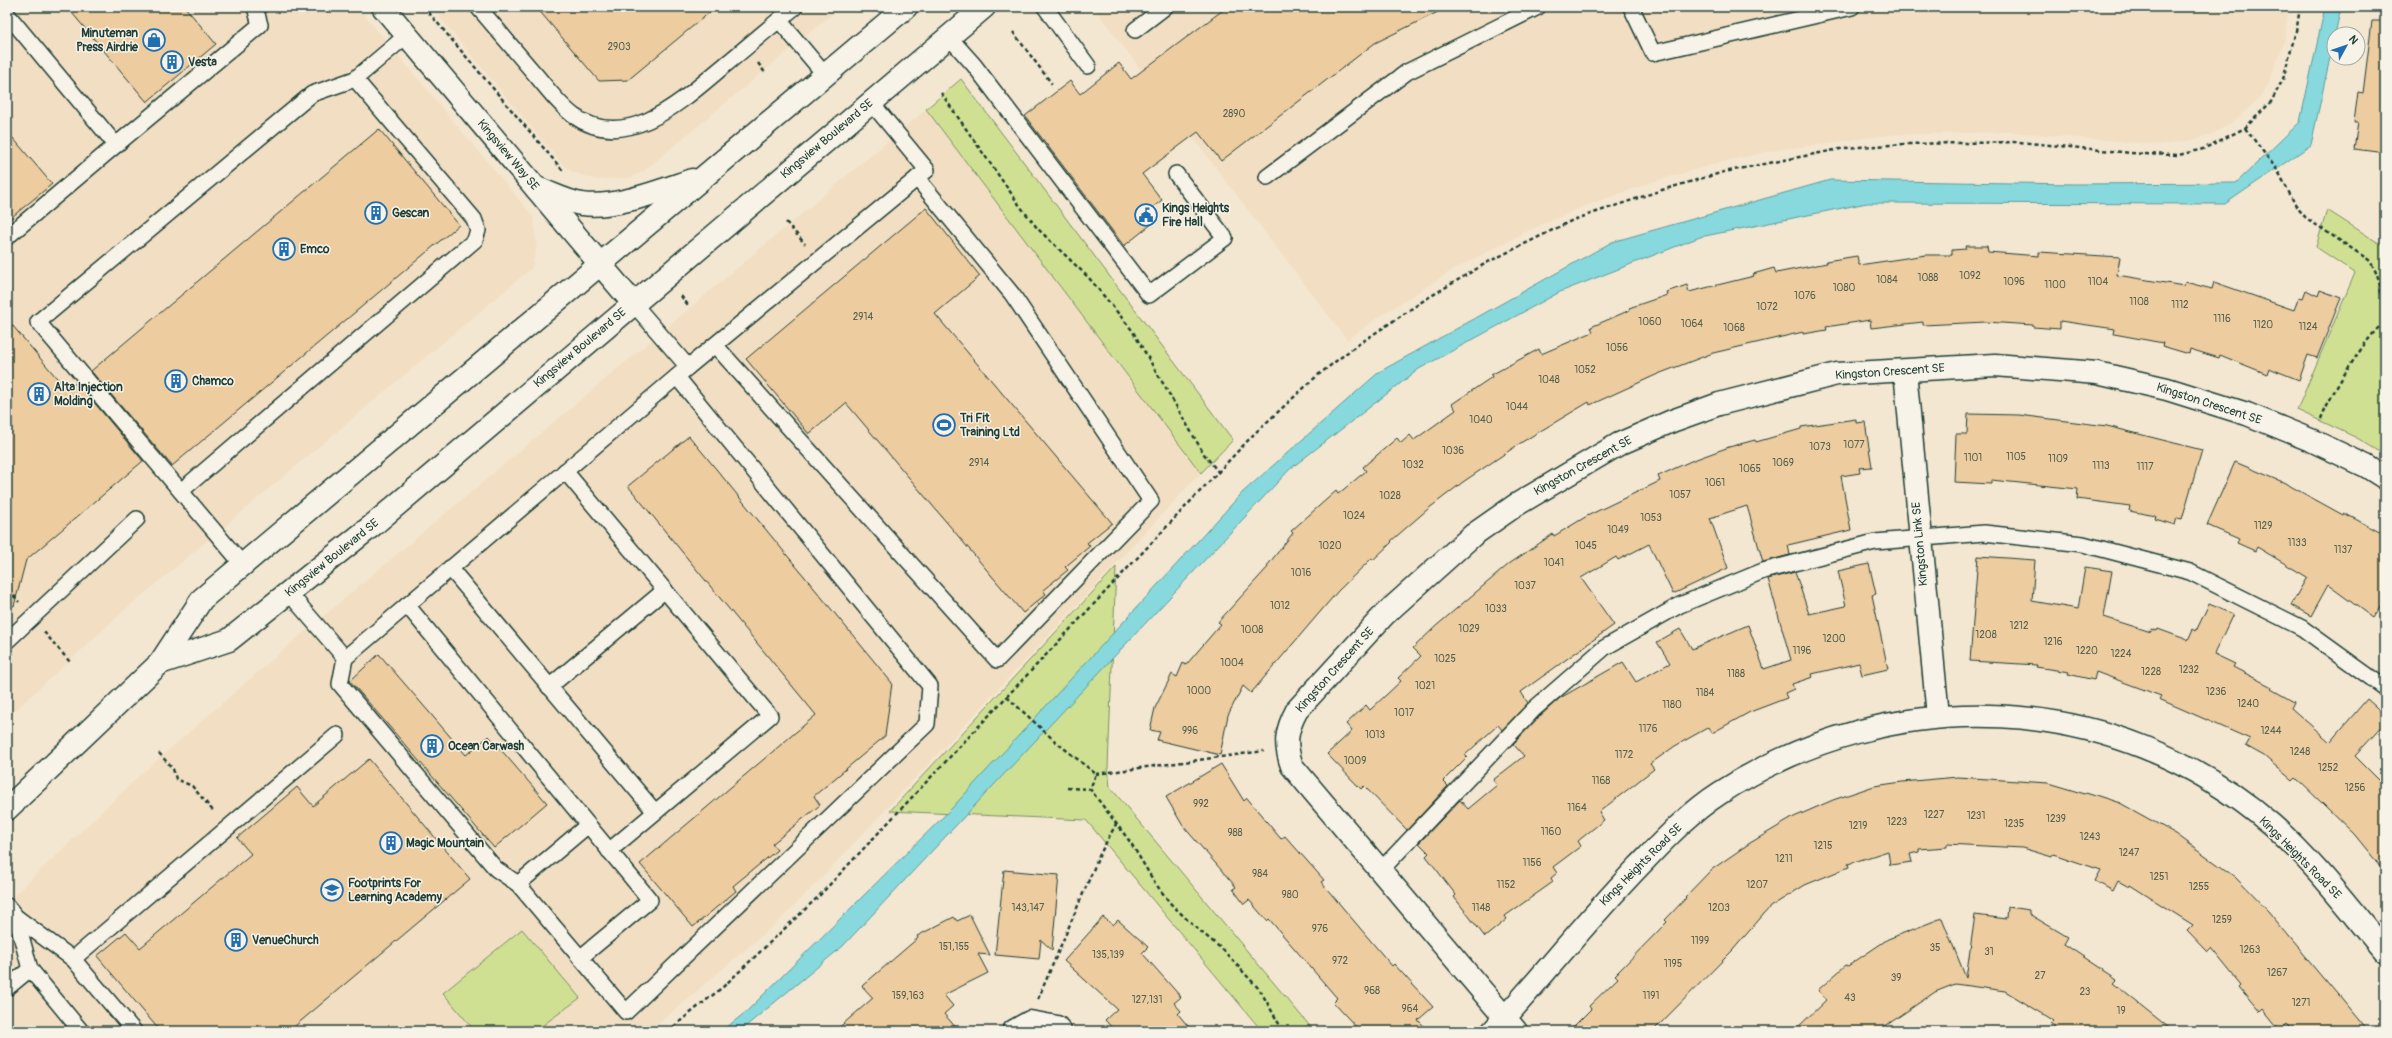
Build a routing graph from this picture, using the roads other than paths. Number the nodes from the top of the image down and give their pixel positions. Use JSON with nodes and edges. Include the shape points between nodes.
{"nodes":[{"id":1,"x":256,"y":7,"type":"edge"},
{"id":2,"x":383,"y":7,"type":"edge"},
{"id":3,"x":478,"y":7,"type":"edge"},
{"id":4,"x":794,"y":7,"type":"edge"},
{"id":5,"x":906,"y":7,"type":"edge"},
{"id":6,"x":984,"y":7,"type":"edge"},
{"id":7,"x":1045,"y":7,"type":"edge"},
{"id":8,"x":1165,"y":7,"type":"edge"},
{"id":9,"x":1538,"y":7,"type":"edge"},
{"id":10,"x":1631,"y":7,"type":"edge"},
{"id":11,"x":1852,"y":7,"type":"edge"},
{"id":12,"x":7,"y":14,"type":"edge"},
{"id":13,"x":778,"y":20,"type":"junction"},
{"id":14,"x":1135,"y":30,"type":"dead end"},
{"id":15,"x":406,"y":35,"type":"junction"},
{"id":16,"x":949,"y":36,"type":"junction"},
{"id":17,"x":1088,"y":66,"type":"dead end"},
{"id":18,"x":825,"y":75,"type":"junction"},
{"id":19,"x":355,"y":79,"type":"junction"},
{"id":20,"x":871,"y":102,"type":"junction"},
{"id":21,"x":116,"y":145,"type":"junction"},
{"id":22,"x":1176,"y":174,"type":"dead end"},
{"id":23,"x":703,"y":176,"type":"junction"},
{"id":24,"x":1267,"y":177,"type":"dead end"},
{"id":25,"x":917,"y":178,"type":"junction"},
{"id":26,"x":536,"y":188,"type":"junction"},
{"id":27,"x":7,"y":237,"type":"edge"},
{"id":28,"x":601,"y":265,"type":"junction"},
{"id":29,"x":633,"y":303,"type":"junction"},
{"id":30,"x":715,"y":345,"type":"junction"},
{"id":31,"x":1905,"y":370,"type":"junction"},
{"id":32,"x":682,"y":372,"type":"junction"},
{"id":33,"x":565,"y":471,"type":"junction"},
{"id":34,"x":2385,"y":478,"type":"edge"},
{"id":35,"x":181,"y":491,"type":"junction"},
{"id":36,"x":137,"y":519,"type":"dead end"},
{"id":37,"x":1919,"y":538,"type":"junction"},
{"id":38,"x":243,"y":565,"type":"junction"},
{"id":39,"x":450,"y":568,"type":"junction"},
{"id":40,"x":665,"y":590,"type":"junction"},
{"id":41,"x":290,"y":593,"type":"junction"},
{"id":42,"x":407,"y":605,"type":"junction"},
{"id":43,"x":7,"y":641,"type":"edge"},
{"id":44,"x":344,"y":658,"type":"junction"},
{"id":45,"x":160,"y":663,"type":"junction"},
{"id":46,"x":549,"y":686,"type":"junction"},
{"id":47,"x":2385,"y":688,"type":"edge"},
{"id":48,"x":1938,"y":716,"type":"junction"},
{"id":49,"x":337,"y":735,"type":"dead end"},
{"id":50,"x":7,"y":809,"type":"edge"},
{"id":51,"x":655,"y":812,"type":"junction"},
{"id":52,"x":588,"y":825,"type":"junction"},
{"id":53,"x":609,"y":851,"type":"junction"},
{"id":54,"x":1380,"y":871,"type":"junction"},
{"id":55,"x":518,"y":884,"type":"junction"},
{"id":56,"x":12,"y":912,"type":"edge"},
{"id":57,"x":2385,"y":952,"type":"edge"},
{"id":58,"x":580,"y":958,"type":"junction"},
{"id":59,"x":73,"y":959,"type":"junction"},
{"id":60,"x":30,"y":969,"type":"junction"},
{"id":61,"x":7,"y":988,"type":"edge"},
{"id":62,"x":1022,"y":1027,"type":"edge"},
{"id":63,"x":1504,"y":1027,"type":"edge"},
{"id":64,"x":81,"y":1031,"type":"edge"},
{"id":65,"x":134,"y":1031,"type":"edge"},
{"id":66,"x":1060,"y":1031,"type":"edge"}],
"edges":[{"from":1,"to":21,"type":"lane","via":[[260,25]]},
{"from":2,"to":15,"type":"street","name":"Kingsview Way SE"},
{"from":3,"to":13,"type":"lane","via":[[554,97],[575,116],[594,125],[615,129],[634,126],[658,116],[680,102]]},
{"from":4,"to":13,"type":"lane"},
{"from":5,"to":18,"type":"street","name":"Kingsview Boulevard SE"},
{"from":6,"to":16,"type":"street","name":"Kingsview Boulevard SE"},
{"from":7,"to":17,"type":"lane"},
{"from":8,"to":14,"type":"lane"},
{"from":9,"to":24,"type":"lane","via":[[1407,72]]},
{"from":10,"to":11,"type":"lane","via":[[1653,53]]},
{"from":12,"to":21,"type":"lane"},
{"from":13,"to":18,"type":"lane"},
{"from":15,"to":19,"type":"lane"},
{"from":15,"to":26,"type":"street","name":"Kingsview Way SE"},
{"from":16,"to":20,"type":"street","name":"Kingsview Boulevard SE"},
{"from":16,"to":22,"type":"lane","via":[[974,65],[1149,295],[1225,238]]},
{"from":18,"to":23,"type":"street","name":"Kingsview Boulevard SE"},
{"from":19,"to":35,"type":"lane","via":[[474,219],[478,230],[475,240]]},
{"from":19,"to":35,"type":"lane","via":[[312,94],[38,322]]},
{"from":20,"to":25,"type":"lane","via":[[927,170]]},
{"from":20,"to":29,"type":"street","name":"Kingsview Boulevard SE"},
{"from":21,"to":27,"type":"lane"},
{"from":23,"to":26,"type":"street","via":[[646,195],[611,203],[583,204]]},
{"from":23,"to":28,"type":"street","name":"Kingsview Boulevard SE"},
{"from":25,"to":30,"type":"lane"},
{"from":25,"to":30,"type":"lane","via":[[1012,294],[1151,501],[997,660]]},
{"from":26,"to":28,"type":"street","name":"Kingsview Way SE"},
{"from":28,"to":29,"type":"street","name":"Kingsview Way SE"},
{"from":28,"to":38,"type":"street","name":"Kingsview Boulevard SE"},
{"from":29,"to":32,"type":"lane"},
{"from":29,"to":41,"type":"street","name":"Kingsview Boulevard SE"},
{"from":30,"to":32,"type":"lane"},
{"from":31,"to":34,"type":"street","name":"Kingston Crescent SE","via":[[1995,365],[2096,373],[2167,389],[2247,414],[2313,441]]},
{"from":31,"to":37,"type":"street","name":"Kingston Link SE"},
{"from":31,"to":54,"type":"street","name":"Kingston Crescent SE","via":[[1837,374],[1719,404],[1619,444],[1516,505],[1473,535],[1384,615],[1297,710],[1289,725],[1286,739],[1292,766]]},
{"from":32,"to":33,"type":"lane"},
{"from":32,"to":58,"type":"lane","via":[[930,686],[927,724],[626,1012]]},
{"from":33,"to":39,"type":"lane"},
{"from":33,"to":40,"type":"lane"},
{"from":35,"to":38,"type":"lane"},
{"from":36,"to":43,"type":"lane"},
{"from":37,"to":47,"type":"lane","via":[[1984,533],[2083,544],[2190,572],[2302,628]]},
{"from":37,"to":48,"type":"street","name":"Kingston Link SE"},
{"from":37,"to":54,"type":"lane","via":[[1876,542],[1763,571],[1680,605],[1604,648],[1534,709]]},
{"from":38,"to":45,"type":"street","name":"Kingsview Boulevard SE","via":[[202,599]]},
{"from":39,"to":42,"type":"lane"},
{"from":39,"to":46,"type":"lane"},
{"from":40,"to":46,"type":"lane"},
{"from":40,"to":51,"type":"lane","via":[[770,716]]},
{"from":41,"to":44,"type":"lane"},
{"from":41,"to":45,"type":"street","name":"Kingsview Boulevard SE","via":[[229,640]]},
{"from":42,"to":44,"type":"lane"},
{"from":42,"to":52,"type":"lane"},
{"from":44,"to":55,"type":"lane","via":[[340,684],[496,869]]},
{"from":45,"to":50,"type":"street","name":"Kingsview Boulevard SE"},
{"from":46,"to":51,"type":"lane"},
{"from":48,"to":57,"type":"street","name":"Kings Heights Road SE","via":[[1997,715],[2057,721],[2140,744],[2187,767],[2230,793],[2272,825],[2332,888]]},
{"from":48,"to":63,"type":"street","name":"Kings Heights Road SE","via":[[1884,724],[1827,740],[1780,760],[1720,794],[1675,829],[1597,910]]},
{"from":49,"to":59,"type":"lane"},
{"from":51,"to":53,"type":"lane"},
{"from":52,"to":53,"type":"lane"},
{"from":52,"to":55,"type":"lane"},
{"from":53,"to":58,"type":"lane","via":[[650,900]]},
{"from":54,"to":63,"type":"street","name":"Kingston Crescent SE"},
{"from":55,"to":58,"type":"lane"},
{"from":56,"to":59,"type":"lane"},
{"from":56,"to":60,"type":"lane"},
{"from":59,"to":65,"type":"lane"},
{"from":60,"to":61,"type":"lane"},
{"from":60,"to":64,"type":"lane"},
{"from":62,"to":66,"type":"street","via":[[1057,1027]]}]}
